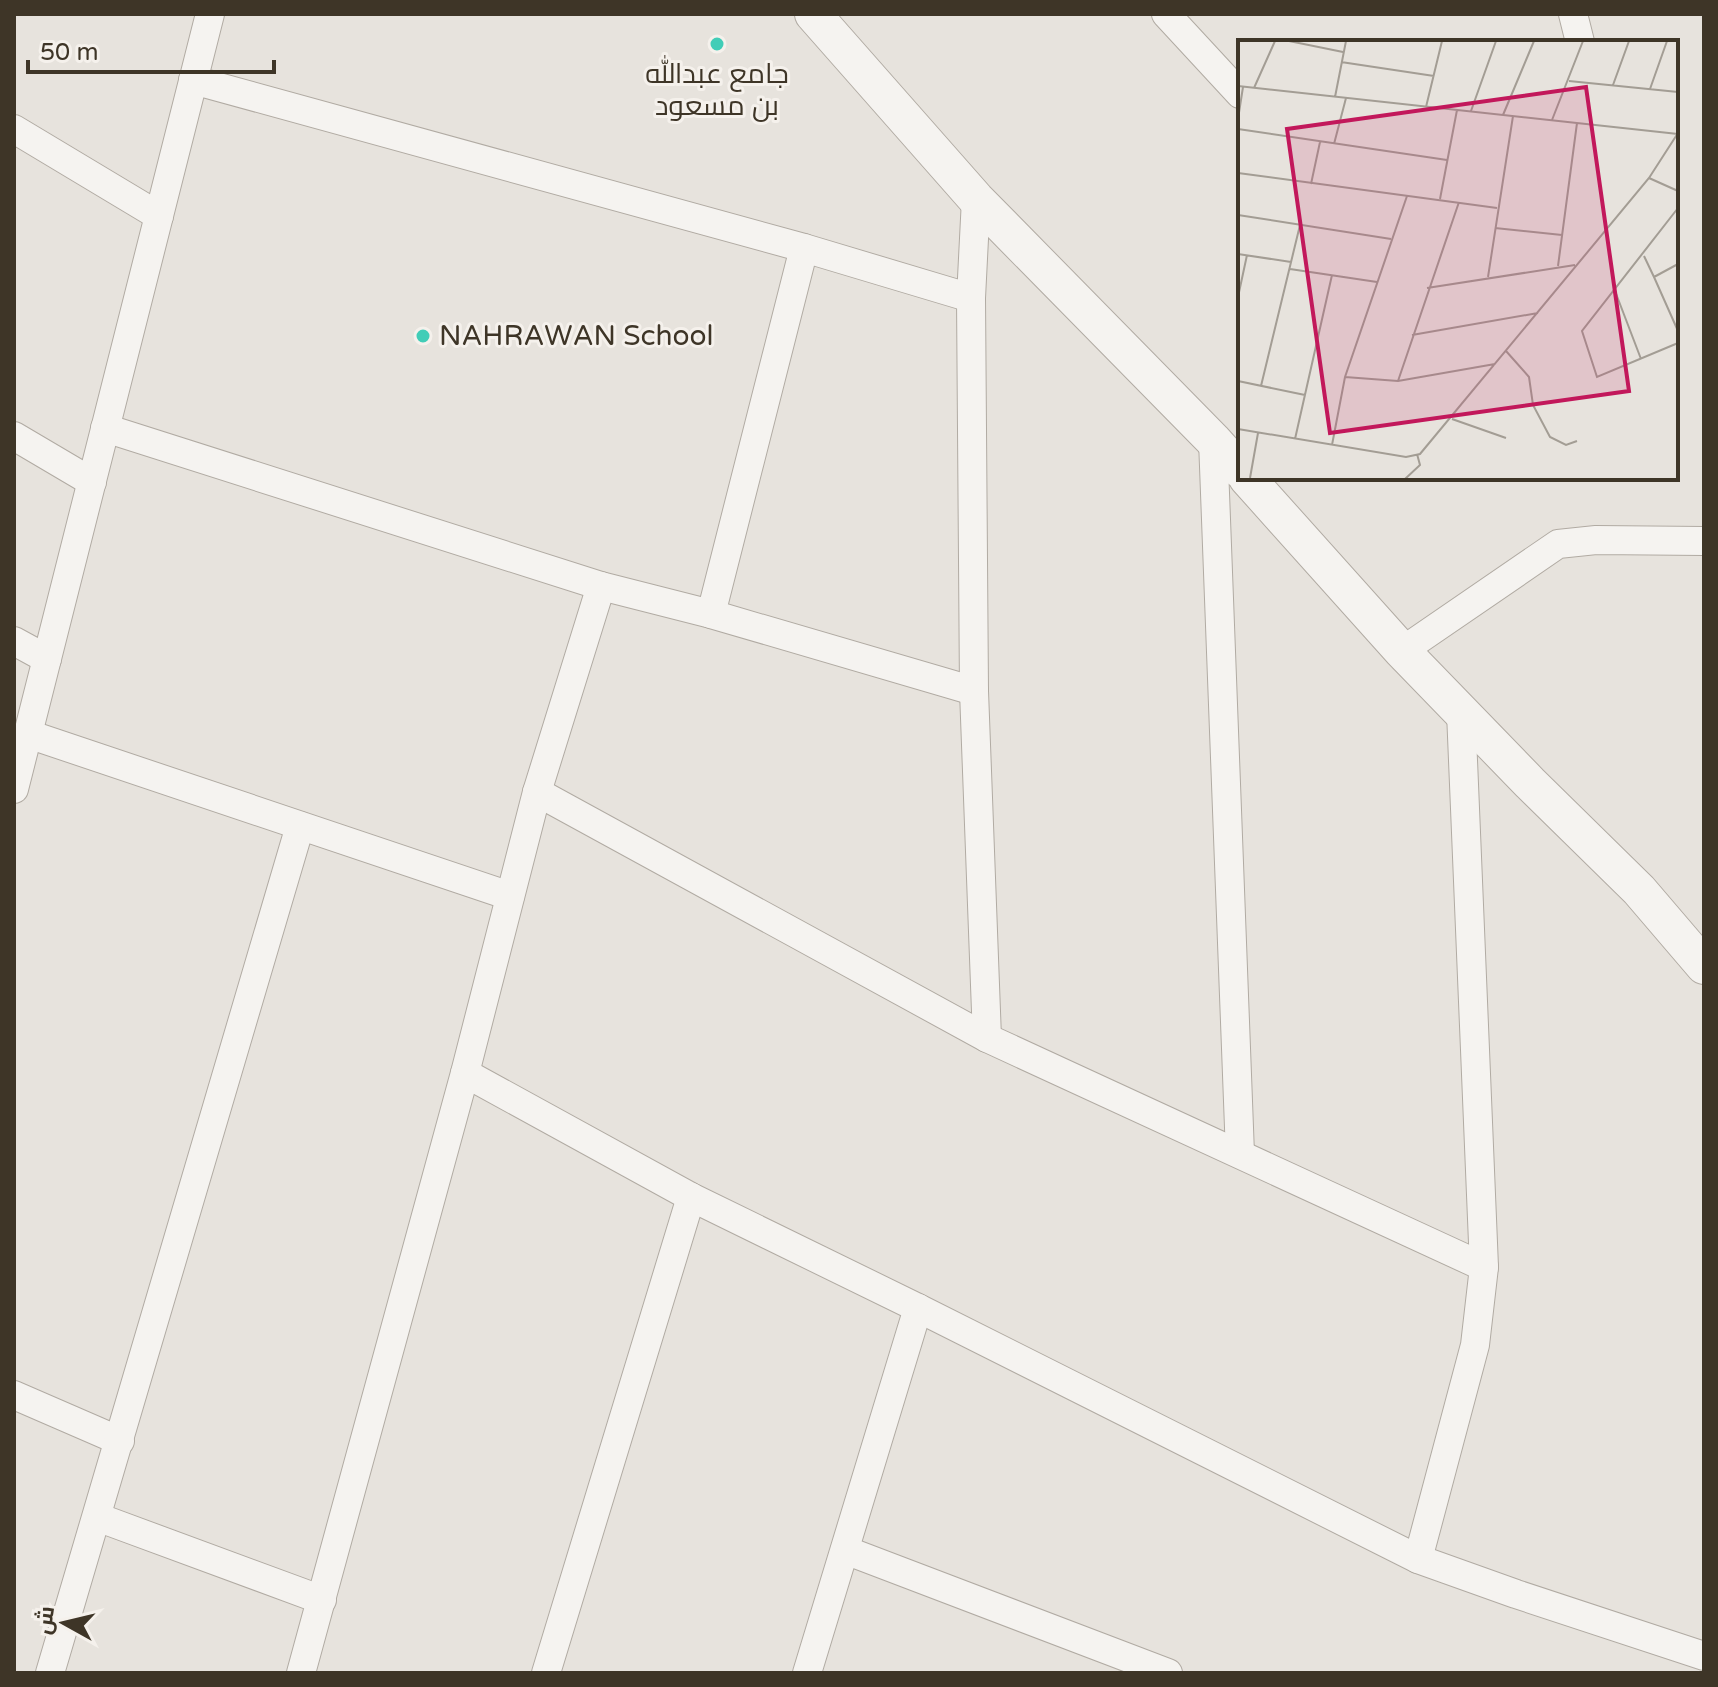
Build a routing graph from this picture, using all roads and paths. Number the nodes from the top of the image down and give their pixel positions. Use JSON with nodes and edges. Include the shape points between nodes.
{"nodes":[{"id":1,"x":210,"y":14,"type":"edge"},
{"id":2,"x":813,"y":14,"type":"edge"},
{"id":3,"x":1166,"y":14,"type":"edge"},
{"id":4,"x":1573,"y":14,"type":"edge"},
{"id":5,"x":1580,"y":40,"type":"edge"},
{"id":6,"x":193,"y":80,"type":"junction"},
{"id":7,"x":1238,"y":92,"type":"edge"},
{"id":8,"x":14,"y":129,"type":"edge"},
{"id":9,"x":976,"y":199,"type":"junction"},
{"id":10,"x":159,"y":216,"type":"junction"},
{"id":11,"x":804,"y":248,"type":"junction"},
{"id":12,"x":971,"y":298,"type":"junction"},
{"id":13,"x":105,"y":428,"type":"junction"},
{"id":14,"x":14,"y":436,"type":"edge"},
{"id":15,"x":1213,"y":440,"type":"junction"},
{"id":16,"x":1238,"y":468,"type":"edge"},
{"id":17,"x":1249,"y":480,"type":"edge"},
{"id":18,"x":92,"y":482,"type":"junction"},
{"id":19,"x":1704,"y":541,"type":"edge"},
{"id":20,"x":601,"y":586,"type":"junction"},
{"id":21,"x":711,"y":614,"type":"junction"},
{"id":22,"x":14,"y":641,"type":"edge"},
{"id":23,"x":1402,"y":651,"type":"junction"},
{"id":24,"x":47,"y":659,"type":"junction"},
{"id":25,"x":974,"y":691,"type":"junction"},
{"id":26,"x":1461,"y":712,"type":"junction"},
{"id":27,"x":28,"y":734,"type":"junction"},
{"id":28,"x":14,"y":789,"type":"edge"},
{"id":29,"x":537,"y":792,"type":"junction"},
{"id":30,"x":300,"y":826,"type":"junction"},
{"id":31,"x":510,"y":896,"type":"junction"},
{"id":32,"x":1704,"y":966,"type":"edge"},
{"id":33,"x":987,"y":1038,"type":"junction"},
{"id":34,"x":465,"y":1073,"type":"junction"},
{"id":35,"x":1240,"y":1154,"type":"junction"},
{"id":36,"x":691,"y":1197,"type":"junction"},
{"id":37,"x":1484,"y":1267,"type":"junction"},
{"id":38,"x":918,"y":1308,"type":"junction"},
{"id":39,"x":14,"y":1395,"type":"edge"},
{"id":40,"x":120,"y":1441,"type":"junction"},
{"id":41,"x":97,"y":1517,"type":"junction"},
{"id":42,"x":845,"y":1550,"type":"junction"},
{"id":43,"x":1418,"y":1559,"type":"junction"},
{"id":44,"x":322,"y":1600,"type":"junction"},
{"id":45,"x":1704,"y":1656,"type":"edge"},
{"id":46,"x":50,"y":1673,"type":"edge"},
{"id":47,"x":301,"y":1673,"type":"edge"},
{"id":48,"x":546,"y":1673,"type":"edge"},
{"id":49,"x":807,"y":1673,"type":"edge"},
{"id":50,"x":1168,"y":1673,"type":"edge"}],
"edges":[{"from":1,"to":6,"type":"street"},
{"from":2,"to":9,"type":"street"},
{"from":3,"to":7,"type":"street"},
{"from":4,"to":5,"type":"street"},
{"from":6,"to":10,"type":"street"},
{"from":6,"to":11,"type":"street"},
{"from":8,"to":10,"type":"street"},
{"from":9,"to":12,"type":"street"},
{"from":9,"to":15,"type":"street"},
{"from":10,"to":13,"type":"street"},
{"from":11,"to":12,"type":"street"},
{"from":11,"to":21,"type":"street"},
{"from":12,"to":25,"type":"street"},
{"from":13,"to":18,"type":"street"},
{"from":13,"to":20,"type":"street"},
{"from":14,"to":18,"type":"street"},
{"from":15,"to":16,"type":"street"},
{"from":15,"to":35,"type":"street"},
{"from":17,"to":23,"type":"street"},
{"from":18,"to":24,"type":"street"},
{"from":19,"to":23,"type":"street","via":[[1558,544]]},
{"from":20,"to":21,"type":"street"},
{"from":20,"to":29,"type":"street"},
{"from":21,"to":25,"type":"street"},
{"from":22,"to":24,"type":"street"},
{"from":23,"to":26,"type":"street"},
{"from":24,"to":27,"type":"street"},
{"from":25,"to":33,"type":"street"},
{"from":26,"to":32,"type":"street","via":[[1639,890]]},
{"from":26,"to":37,"type":"street"},
{"from":27,"to":28,"type":"street"},
{"from":27,"to":30,"type":"street"},
{"from":29,"to":31,"type":"street"},
{"from":29,"to":33,"type":"street"},
{"from":30,"to":31,"type":"street"},
{"from":30,"to":40,"type":"street"},
{"from":31,"to":34,"type":"street"},
{"from":33,"to":35,"type":"street"},
{"from":34,"to":36,"type":"street"},
{"from":34,"to":44,"type":"street"},
{"from":35,"to":37,"type":"street"},
{"from":36,"to":38,"type":"street"},
{"from":36,"to":48,"type":"street"},
{"from":37,"to":43,"type":"street","via":[[1475,1345]]},
{"from":38,"to":42,"type":"street"},
{"from":38,"to":43,"type":"street"},
{"from":39,"to":40,"type":"street"},
{"from":40,"to":41,"type":"street"},
{"from":41,"to":44,"type":"street"},
{"from":41,"to":46,"type":"street"},
{"from":42,"to":49,"type":"street"},
{"from":42,"to":50,"type":"street"},
{"from":43,"to":45,"type":"street"},
{"from":44,"to":47,"type":"street"}]}
